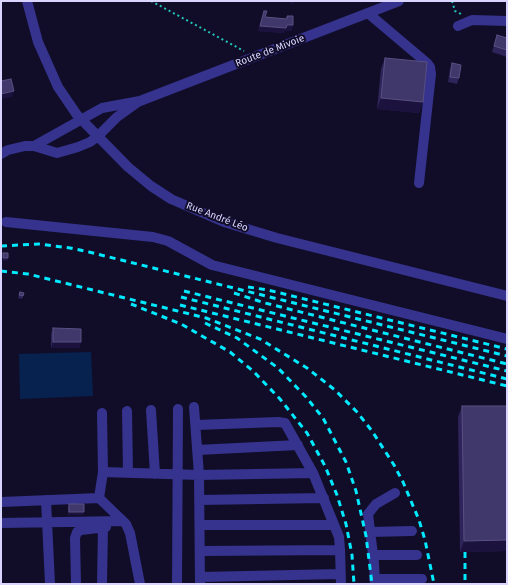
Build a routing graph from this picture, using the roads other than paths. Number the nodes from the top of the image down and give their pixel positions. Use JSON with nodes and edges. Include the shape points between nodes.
{"nodes":[{"id":1,"x":27,"y":1,"type":"edge"},
{"id":2,"x":399,"y":1,"type":"edge"},
{"id":3,"x":368,"y":14,"type":"junction"},
{"id":4,"x":507,"y":21,"type":"edge"},
{"id":5,"x":458,"y":26,"type":"dead end"},
{"id":6,"x":140,"y":101,"type":"junction"},
{"id":7,"x":81,"y":120,"type":"junction"},
{"id":8,"x":97,"y":137,"type":"junction"},
{"id":9,"x":34,"y":146,"type":"junction"},
{"id":10,"x":3,"y":150,"type":"edge"},
{"id":11,"x":419,"y":183,"type":"dead end"},
{"id":12,"x":6,"y":222,"type":"dead end"},
{"id":13,"x":507,"y":296,"type":"edge"},
{"id":14,"x":507,"y":339,"type":"edge"},
{"id":15,"x":194,"y":408,"type":"dead end"},
{"id":16,"x":178,"y":409,"type":"dead end"},
{"id":17,"x":151,"y":410,"type":"dead end"},
{"id":18,"x":127,"y":411,"type":"dead end"},
{"id":19,"x":102,"y":413,"type":"dead end"},
{"id":20,"x":196,"y":425,"type":"junction"},
{"id":21,"x":298,"y":445,"type":"junction"},
{"id":22,"x":197,"y":450,"type":"junction"},
{"id":23,"x":103,"y":472,"type":"junction"},
{"id":24,"x":128,"y":473,"type":"junction"},
{"id":25,"x":155,"y":474,"type":"junction"},
{"id":26,"x":178,"y":474,"type":"junction"},
{"id":27,"x":313,"y":474,"type":"junction"},
{"id":28,"x":199,"y":475,"type":"junction"},
{"id":29,"x":395,"y":493,"type":"dead end"},
{"id":30,"x":99,"y":498,"type":"junction"},
{"id":31,"x":324,"y":498,"type":"junction"},
{"id":32,"x":46,"y":500,"type":"junction"},
{"id":33,"x":199,"y":500,"type":"junction"},
{"id":34,"x":1,"y":502,"type":"edge"},
{"id":35,"x":47,"y":522,"type":"junction"},
{"id":36,"x":124,"y":522,"type":"junction"},
{"id":37,"x":1,"y":523,"type":"edge"},
{"id":38,"x":200,"y":525,"type":"junction"},
{"id":39,"x":334,"y":525,"type":"junction"},
{"id":40,"x":103,"y":527,"type":"junction"},
{"id":41,"x":412,"y":531,"type":"dead end"},
{"id":42,"x":370,"y":532,"type":"junction"},
{"id":43,"x":340,"y":550,"type":"junction"},
{"id":44,"x":200,"y":551,"type":"junction"},
{"id":45,"x":372,"y":555,"type":"junction"},
{"id":46,"x":417,"y":555,"type":"dead end"},
{"id":47,"x":341,"y":579,"type":"edge"},
{"id":48,"x":422,"y":579,"type":"dead end"},
{"id":49,"x":200,"y":581,"type":"edge"},
{"id":50,"x":374,"y":582,"type":"edge"},
{"id":51,"x":50,"y":584,"type":"edge"},
{"id":52,"x":76,"y":584,"type":"edge"},
{"id":53,"x":102,"y":584,"type":"edge"},
{"id":54,"x":140,"y":584,"type":"edge"},
{"id":55,"x":177,"y":584,"type":"edge"}],
"edges":[{"from":1,"to":7,"type":"street","name":"Rue André Léo","via":[[38,42],[58,86]]},
{"from":2,"to":3,"type":"street","name":"Route de Mivoie"},
{"from":3,"to":6,"type":"street","name":"Route de Mivoie"},
{"from":3,"to":11,"type":"street","via":[[430,67]]},
{"from":4,"to":5,"type":"street","via":[[472,20]]},
{"from":6,"to":7,"type":"street","name":"Route de Mivoie","via":[[102,108]]},
{"from":6,"to":8,"type":"street","name":"Route de Mivoie","via":[[117,117]]},
{"from":7,"to":8,"type":"street","name":"Rue André Léo"},
{"from":7,"to":9,"type":"street","name":"Route de Mivoie"},
{"from":8,"to":9,"type":"street","name":"Route de Mivoie","via":[[78,148],[57,153]]},
{"from":8,"to":13,"type":"street","name":"Rue André Léo","via":[[151,186],[224,222],[276,238]]},
{"from":9,"to":10,"type":"street"},
{"from":12,"to":14,"type":"street","via":[[161,239],[212,265]]},
{"from":15,"to":20,"type":"street"},
{"from":16,"to":26,"type":"street"},
{"from":17,"to":25,"type":"street"},
{"from":18,"to":24,"type":"street"},
{"from":19,"to":23,"type":"street"},
{"from":20,"to":21,"type":"street","via":[[281,422],[285,423]]},
{"from":20,"to":22,"type":"street"},
{"from":21,"to":22,"type":"street"},
{"from":21,"to":27,"type":"street"},
{"from":22,"to":28,"type":"street"},
{"from":23,"to":24,"type":"street"},
{"from":23,"to":30,"type":"street"},
{"from":24,"to":25,"type":"street"},
{"from":25,"to":26,"type":"street"},
{"from":26,"to":28,"type":"street"},
{"from":26,"to":55,"type":"street"},
{"from":27,"to":28,"type":"street"},
{"from":27,"to":31,"type":"street"},
{"from":28,"to":33,"type":"street"},
{"from":29,"to":42,"type":"street","via":[[376,504],[368,514]]},
{"from":30,"to":32,"type":"street"},
{"from":30,"to":36,"type":"street"},
{"from":31,"to":33,"type":"street"},
{"from":31,"to":39,"type":"street"},
{"from":32,"to":34,"type":"street"},
{"from":32,"to":35,"type":"street"},
{"from":33,"to":38,"type":"street"},
{"from":35,"to":36,"type":"street"},
{"from":35,"to":37,"type":"street"},
{"from":35,"to":51,"type":"street"},
{"from":36,"to":40,"type":"street"},
{"from":36,"to":54,"type":"street","via":[[130,533]]},
{"from":38,"to":39,"type":"street"},
{"from":38,"to":44,"type":"street"},
{"from":39,"to":43,"type":"street"},
{"from":40,"to":52,"type":"street","via":[[77,532]]},
{"from":40,"to":53,"type":"street"},
{"from":41,"to":42,"type":"street"},
{"from":42,"to":45,"type":"street"},
{"from":43,"to":44,"type":"street"},
{"from":43,"to":47,"type":"street"},
{"from":44,"to":49,"type":"street"},
{"from":45,"to":46,"type":"street"},
{"from":45,"to":50,"type":"street"},
{"from":47,"to":49,"type":"street"},
{"from":48,"to":50,"type":"street"}]}
